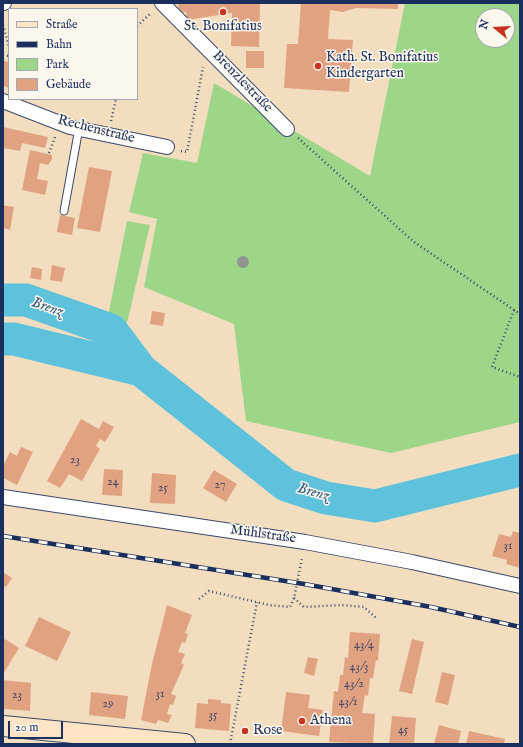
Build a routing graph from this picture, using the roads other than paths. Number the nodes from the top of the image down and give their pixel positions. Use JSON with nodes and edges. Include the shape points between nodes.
{"nodes":[{"id":1,"x":162,"y":3,"type":"edge"},
{"id":2,"x":3,"y":101,"type":"edge"},
{"id":3,"x":78,"y":128,"type":"junction"},
{"id":4,"x":287,"y":129,"type":"road end"},
{"id":5,"x":167,"y":147,"type":"road end"},
{"id":6,"x":64,"y":212,"type":"dead end"},
{"id":7,"x":3,"y":497,"type":"edge"},
{"id":8,"x":520,"y":586,"type":"edge"},
{"id":9,"x":3,"y":726,"type":"edge"},
{"id":10,"x":178,"y":744,"type":"edge"}],
"edges":[{"from":1,"to":4,"type":"street","name":"Brenzlestraße"},
{"from":2,"to":3,"type":"street","name":"Rechenstraße"},
{"from":3,"to":5,"type":"street","name":"Rechenstraße"},
{"from":3,"to":6,"type":"lane"},
{"from":7,"to":8,"type":"street","name":"Mühlstraße","via":[[305,542]]},
{"from":9,"to":10,"type":"street"}]}
